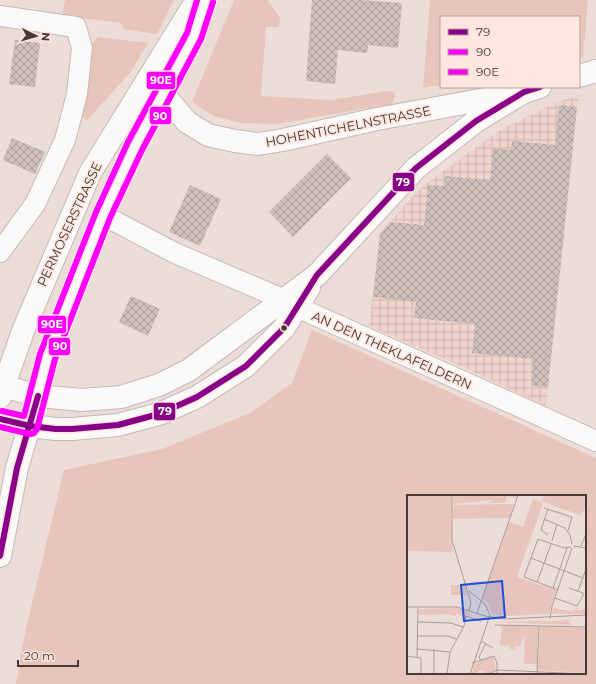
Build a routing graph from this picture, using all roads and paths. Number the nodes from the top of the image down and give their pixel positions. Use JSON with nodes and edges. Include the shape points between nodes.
{"nodes":[{"id":1,"x":197,"y":0,"type":"edge"},
{"id":2,"x":205,"y":0,"type":"edge"},
{"id":3,"x":0,"y":16,"type":"edge"},
{"id":4,"x":596,"y":71,"type":"edge"},
{"id":5,"x":580,"y":76,"type":"edge"},
{"id":6,"x":532,"y":89,"type":"edge"},
{"id":7,"x":163,"y":94,"type":"junction"},
{"id":8,"x":104,"y":215,"type":"junction"},
{"id":9,"x":0,"y":252,"type":"edge"},
{"id":10,"x":291,"y":304,"type":"junction"},
{"id":11,"x":1,"y":390,"type":"edge"},
{"id":12,"x":38,"y":396,"type":"junction"},
{"id":13,"x":0,"y":419,"type":"edge"},
{"id":14,"x":30,"y":426,"type":"junction"},
{"id":15,"x":596,"y":441,"type":"edge"},
{"id":16,"x":0,"y":556,"type":"edge"}],
"edges":[{"from":1,"to":11,"type":"main road","name":"PERMOSERSTRASSE","via":[[90,173],[39,291]]},
{"from":2,"to":7,"type":"main road","name":"PERMOSERSTRASSE","via":[[194,36]]},
{"from":3,"to":9,"type":"street","via":[[76,27],[82,48],[77,94],[65,140],[35,204]]},
{"from":4,"to":5,"type":"main road"},
{"from":6,"to":7,"type":"main road","name":"HOHENTICHELNSTRASSE","via":[[258,144],[208,134],[187,122]]},
{"from":6,"to":10,"type":"main road","name":"HOHENTICHELNSTRASSE","via":[[476,121],[416,168]]},
{"from":7,"to":8,"type":"main road","name":"PERMOSERSTRASSE","via":[[135,146]]},
{"from":8,"to":10,"type":"street","name":"AN DEN THEKLAFELDERN","via":[[175,253]]},
{"from":8,"to":12,"type":"main road","name":"PERMOSERSTRASSE","via":[[47,357]]},
{"from":10,"to":12,"type":"main road","name":"HOHENTICHELNSTRASSE","via":[[189,370],[159,385],[121,397],[82,400]]},
{"from":10,"to":14,"type":"main road","name":"HOHENTICHELNSTRASSE","via":[[284,328],[246,366],[198,397],[165,412],[118,425],[72,429]]},
{"from":10,"to":15,"type":"street","name":"AN DEN THEKLAFELDERN"},
{"from":11,"to":12,"type":"main road","name":"HOHENTICHELNSTRASSE"},
{"from":12,"to":14,"type":"main road","name":"PERMOSERSTRASSE"},
{"from":13,"to":14,"type":"main road","name":"HOHENTICHELNSTRASSE"},
{"from":14,"to":16,"type":"main road","name":"PERMOSERSTRASSE","via":[[17,468]]}]}
